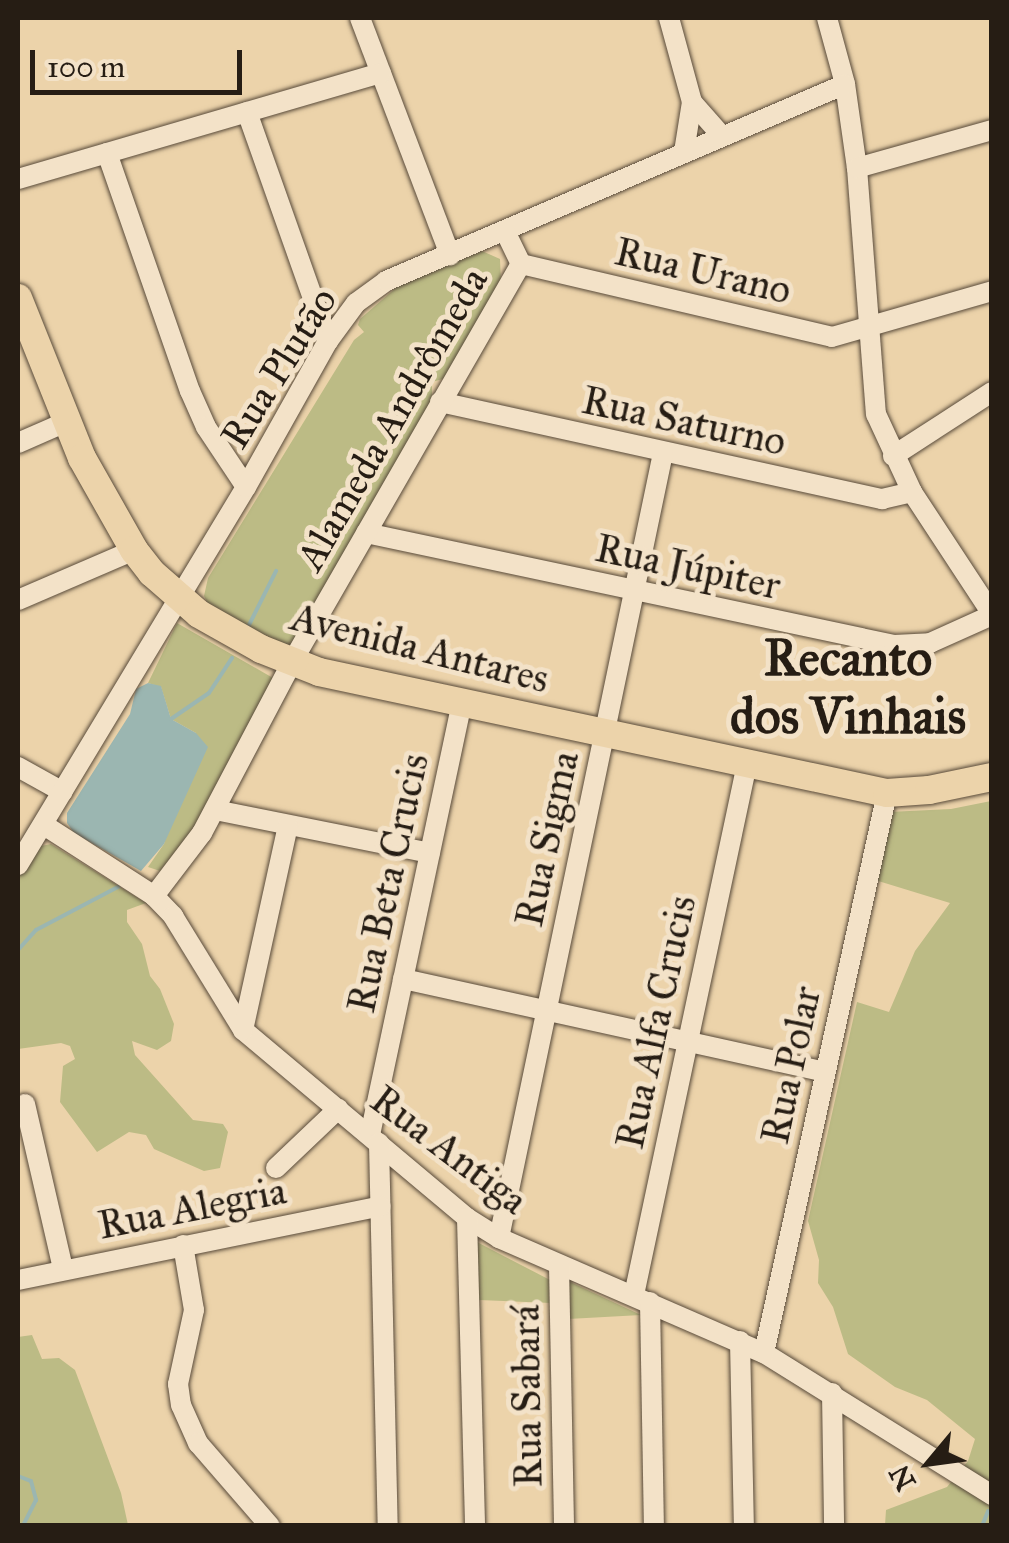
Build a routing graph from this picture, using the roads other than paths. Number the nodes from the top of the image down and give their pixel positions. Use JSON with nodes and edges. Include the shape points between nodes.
{"nodes":[{"id":1,"x":360,"y":18,"type":"edge"},
{"id":2,"x":669,"y":18,"type":"edge"},
{"id":3,"x":830,"y":18,"type":"edge"},
{"id":4,"x":381,"y":74,"type":"junction"},
{"id":5,"x":845,"y":84,"type":"junction"},
{"id":6,"x":692,"y":102,"type":"junction"},
{"id":7,"x":248,"y":112,"type":"junction"},
{"id":8,"x":992,"y":130,"type":"edge"},
{"id":9,"x":722,"y":136,"type":"junction"},
{"id":10,"x":684,"y":152,"type":"junction"},
{"id":11,"x":107,"y":153,"type":"junction"},
{"id":12,"x":857,"y":168,"type":"junction"},
{"id":13,"x":18,"y":179,"type":"edge"},
{"id":14,"x":506,"y":233,"type":"junction"},
{"id":15,"x":450,"y":255,"type":"junction"},
{"id":16,"x":521,"y":264,"type":"junction"},
{"id":17,"x":992,"y":292,"type":"edge"},
{"id":18,"x":18,"y":298,"type":"edge"},
{"id":19,"x":868,"y":328,"type":"junction"},
{"id":20,"x":18,"y":335,"type":"edge"},
{"id":21,"x":328,"y":341,"type":"junction"},
{"id":22,"x":992,"y":392,"type":"edge"},
{"id":23,"x":440,"y":402,"type":"junction"},
{"id":24,"x":60,"y":425,"type":"junction"},
{"id":25,"x":18,"y":443,"type":"edge"},
{"id":26,"x":663,"y":454,"type":"junction"},
{"id":27,"x":892,"y":456,"type":"junction"},
{"id":28,"x":246,"y":487,"type":"junction"},
{"id":29,"x":912,"y":492,"type":"junction"},
{"id":30,"x":366,"y":533,"type":"junction"},
{"id":31,"x":128,"y":553,"type":"junction"},
{"id":32,"x":634,"y":593,"type":"junction"},
{"id":33,"x":18,"y":600,"type":"edge"},
{"id":34,"x":175,"y":604,"type":"junction"},
{"id":35,"x":992,"y":614,"type":"edge"},
{"id":36,"x":289,"y":668,"type":"junction"},
{"id":37,"x":460,"y":709,"type":"junction"},
{"id":38,"x":603,"y":740,"type":"junction"},
{"id":39,"x":18,"y":767,"type":"edge"},
{"id":40,"x":745,"y":771,"type":"junction"},
{"id":41,"x":992,"y":777,"type":"edge"},
{"id":42,"x":63,"y":792,"type":"junction"},
{"id":43,"x":992,"y":792,"type":"edge"},
{"id":44,"x":885,"y":799,"type":"junction"},
{"id":45,"x":214,"y":810,"type":"junction"},
{"id":46,"x":44,"y":825,"type":"junction"},
{"id":47,"x":288,"y":826,"type":"junction"},
{"id":48,"x":430,"y":853,"type":"junction"},
{"id":49,"x":18,"y":865,"type":"edge"},
{"id":50,"x":154,"y":896,"type":"junction"},
{"id":51,"x":404,"y":979,"type":"junction"},
{"id":52,"x":547,"y":1011,"type":"junction"},
{"id":53,"x":243,"y":1030,"type":"junction"},
{"id":54,"x":688,"y":1042,"type":"junction"},
{"id":55,"x":826,"y":1072,"type":"junction"},
{"id":56,"x":25,"y":1104,"type":"dead end"},
{"id":57,"x":338,"y":1109,"type":"junction"},
{"id":58,"x":375,"y":1139,"type":"junction"},
{"id":59,"x":276,"y":1168,"type":"dead end"},
{"id":60,"x":380,"y":1206,"type":"junction"},
{"id":61,"x":467,"y":1218,"type":"junction"},
{"id":62,"x":499,"y":1238,"type":"junction"},
{"id":63,"x":182,"y":1245,"type":"junction"},
{"id":64,"x":559,"y":1265,"type":"junction"},
{"id":65,"x":62,"y":1269,"type":"junction"},
{"id":66,"x":18,"y":1280,"type":"edge"},
{"id":67,"x":642,"y":1298,"type":"junction"},
{"id":68,"x":740,"y":1341,"type":"junction"},
{"id":69,"x":764,"y":1353,"type":"junction"},
{"id":70,"x":832,"y":1393,"type":"junction"},
{"id":71,"x":992,"y":1494,"type":"edge"},
{"id":72,"x":270,"y":1526,"type":"edge"},
{"id":73,"x":388,"y":1526,"type":"edge"},
{"id":74,"x":475,"y":1526,"type":"edge"},
{"id":75,"x":564,"y":1526,"type":"edge"},
{"id":76,"x":654,"y":1526,"type":"edge"},
{"id":77,"x":744,"y":1526,"type":"edge"},
{"id":78,"x":834,"y":1526,"type":"edge"}],
"edges":[{"from":1,"to":4,"type":"street"},
{"from":2,"to":6,"type":"street"},
{"from":3,"to":5,"type":"street"},
{"from":4,"to":7,"type":"street"},
{"from":4,"to":15,"type":"street"},
{"from":5,"to":9,"type":"street","name":"Rua Plutão"},
{"from":5,"to":12,"type":"street"},
{"from":6,"to":9,"type":"street"},
{"from":6,"to":10,"type":"street"},
{"from":7,"to":11,"type":"street"},
{"from":7,"to":21,"type":"street"},
{"from":8,"to":12,"type":"street"},
{"from":9,"to":10,"type":"street","name":"Rua Plutão"},
{"from":10,"to":14,"type":"street","name":"Rua Plutão"},
{"from":11,"to":13,"type":"street"},
{"from":11,"to":28,"type":"street","via":[[190,391]]},
{"from":12,"to":19,"type":"street"},
{"from":14,"to":15,"type":"street","name":"Rua Plutão"},
{"from":14,"to":16,"type":"street","name":"Alameda Andrômeda"},
{"from":15,"to":21,"type":"street","name":"Rua Plutão","via":[[376,286]]},
{"from":16,"to":19,"type":"street","name":"Rua Urano","via":[[832,337]]},
{"from":16,"to":23,"type":"street","name":"Alameda Andrômeda"},
{"from":17,"to":19,"type":"street","name":"Rua Urano"},
{"from":18,"to":24,"type":"main road","name":"Avenida Antares"},
{"from":19,"to":27,"type":"street","via":[[876,414]]},
{"from":20,"to":24,"type":"main road","name":"Avenida Antares"},
{"from":21,"to":28,"type":"street","name":"Rua Plutão"},
{"from":22,"to":27,"type":"street"},
{"from":23,"to":26,"type":"street","name":"Rua Saturno"},
{"from":23,"to":30,"type":"street","name":"Alameda Andrômeda"},
{"from":24,"to":25,"type":"street"},
{"from":24,"to":31,"type":"main road","name":"Avenida Antares","via":[[87,498]]},
{"from":26,"to":29,"type":"street","name":"Rua Saturno","via":[[882,499]]},
{"from":26,"to":32,"type":"street","name":"Rua Sigma"},
{"from":27,"to":29,"type":"street"},
{"from":28,"to":34,"type":"street","name":"Rua Plutão"},
{"from":29,"to":35,"type":"street"},
{"from":30,"to":32,"type":"street","name":"Rua Júpiter"},
{"from":30,"to":36,"type":"street","name":"Alameda Andrômeda"},
{"from":31,"to":33,"type":"street"},
{"from":31,"to":34,"type":"main road","name":"Avenida Antares"},
{"from":32,"to":35,"type":"street","name":"Rua Júpiter","via":[[894,644],[930,643]]},
{"from":32,"to":38,"type":"street","name":"Rua Sigma"},
{"from":34,"to":36,"type":"main road","name":"Avenida Antares","via":[[225,646]]},
{"from":34,"to":42,"type":"street","name":"Rua Plutão"},
{"from":36,"to":37,"type":"main road","name":"Avenida Antares"},
{"from":36,"to":45,"type":"street","name":"Alameda Andrômeda"},
{"from":37,"to":38,"type":"main road","name":"Avenida Antares"},
{"from":37,"to":48,"type":"street","name":"Rua Beta Crucis"},
{"from":38,"to":40,"type":"main road","name":"Avenida Antares"},
{"from":38,"to":52,"type":"street","name":"Rua Sigma"},
{"from":39,"to":42,"type":"street"},
{"from":40,"to":44,"type":"main road","name":"Avenida Antares"},
{"from":40,"to":54,"type":"street","name":"Rua Alfa Crucis"},
{"from":41,"to":44,"type":"main road","name":"Avenida Antares"},
{"from":42,"to":46,"type":"street","name":"Rua Plutão"},
{"from":43,"to":44,"type":"main road","name":"Avenida Antares","via":[[943,802]]},
{"from":44,"to":55,"type":"street","name":"Rua Polar"},
{"from":45,"to":47,"type":"street"},
{"from":45,"to":50,"type":"street","name":"Alameda Andrômeda"},
{"from":46,"to":49,"type":"street","name":"Rua Plutão"},
{"from":46,"to":50,"type":"street","name":"Rua Antiga"},
{"from":47,"to":48,"type":"street"},
{"from":47,"to":53,"type":"street"},
{"from":48,"to":51,"type":"street","name":"Rua Beta Crucis"},
{"from":50,"to":53,"type":"street","name":"Rua Antiga"},
{"from":51,"to":52,"type":"street"},
{"from":51,"to":58,"type":"street","name":"Rua Beta Crucis"},
{"from":52,"to":54,"type":"street"},
{"from":52,"to":62,"type":"street","name":"Rua Sigma"},
{"from":53,"to":57,"type":"street","name":"Rua Antiga"},
{"from":54,"to":55,"type":"street"},
{"from":54,"to":67,"type":"street","name":"Rua Alfa Crucis"},
{"from":55,"to":69,"type":"street","name":"Rua Polar"},
{"from":56,"to":65,"type":"street"},
{"from":57,"to":58,"type":"street","name":"Rua Antiga"},
{"from":57,"to":59,"type":"street"},
{"from":58,"to":60,"type":"street","name":"Rua Beta Crucis"},
{"from":58,"to":61,"type":"street","name":"Rua Antiga"},
{"from":60,"to":63,"type":"street","name":"Rua Alegria"},
{"from":60,"to":73,"type":"street","name":"Rua Beta Crucis"},
{"from":61,"to":62,"type":"street","name":"Rua Antiga"},
{"from":61,"to":74,"type":"street"},
{"from":62,"to":64,"type":"street","name":"Rua Antiga"},
{"from":63,"to":65,"type":"street","name":"Rua Alegria"},
{"from":63,"to":72,"type":"street","via":[[194,1310],[179,1396],[198,1442]]},
{"from":64,"to":67,"type":"street","name":"Rua Antiga"},
{"from":64,"to":75,"type":"street","name":"Rua Sabará"},
{"from":65,"to":66,"type":"street","name":"Rua Alegria"},
{"from":67,"to":68,"type":"street","name":"Rua Antiga"},
{"from":67,"to":76,"type":"street","name":"Rua Alfa Crucis"},
{"from":68,"to":69,"type":"street","name":"Rua Antiga"},
{"from":68,"to":77,"type":"street"},
{"from":69,"to":70,"type":"street","name":"Rua Antiga"},
{"from":70,"to":71,"type":"street","name":"Rua Antiga"},
{"from":70,"to":78,"type":"street"}]}
